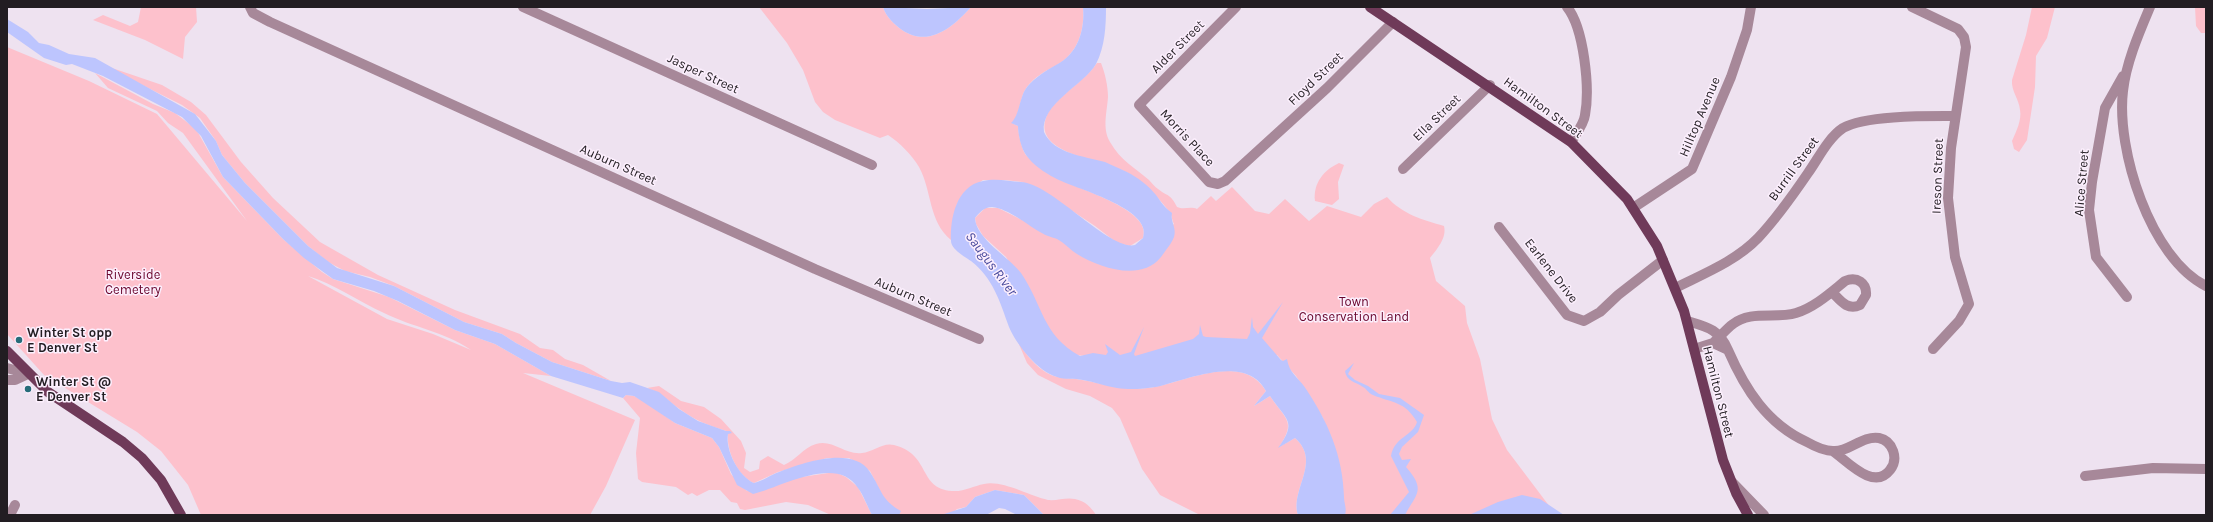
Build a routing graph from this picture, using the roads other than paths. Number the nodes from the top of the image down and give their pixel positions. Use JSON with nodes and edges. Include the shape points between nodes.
{"nodes":[{"id":1,"x":250,"y":7,"type":"edge"},
{"id":2,"x":524,"y":7,"type":"edge"},
{"id":3,"x":1236,"y":7,"type":"edge"},
{"id":4,"x":1370,"y":7,"type":"edge"},
{"id":5,"x":1567,"y":7,"type":"edge"},
{"id":6,"x":1751,"y":7,"type":"edge"},
{"id":7,"x":1912,"y":7,"type":"edge"},
{"id":8,"x":2150,"y":7,"type":"edge"},
{"id":9,"x":1393,"y":22,"type":"junction"},
{"id":10,"x":2129,"y":66,"type":"junction"},
{"id":11,"x":1490,"y":85,"type":"junction"},
{"id":12,"x":1139,"y":105,"type":"joint"},
{"id":13,"x":1954,"y":116,"type":"junction"},
{"id":14,"x":1571,"y":142,"type":"junction"},
{"id":15,"x":1255,"y":154,"type":"joint"},
{"id":16,"x":872,"y":165,"type":"dead end"},
{"id":17,"x":1403,"y":170,"type":"dead end"},
{"id":18,"x":1633,"y":208,"type":"junction"},
{"id":19,"x":1499,"y":228,"type":"dead end"},
{"id":20,"x":1663,"y":260,"type":"junction"},
{"id":21,"x":2206,"y":286,"type":"edge"},
{"id":22,"x":1675,"y":288,"type":"junction"},
{"id":23,"x":1832,"y":292,"type":"dead end"},
{"id":24,"x":2127,"y":297,"type":"dead end"},
{"id":25,"x":1687,"y":321,"type":"junction"},
{"id":26,"x":1721,"y":336,"type":"junction"},
{"id":27,"x":979,"y":340,"type":"dead end"},
{"id":28,"x":1713,"y":344,"type":"junction"},
{"id":29,"x":1694,"y":349,"type":"junction"},
{"id":30,"x":1933,"y":349,"type":"dead end"},
{"id":31,"x":1728,"y":350,"type":"junction"},
{"id":32,"x":7,"y":351,"type":"edge"},
{"id":33,"x":7,"y":368,"type":"edge"},
{"id":34,"x":28,"y":374,"type":"junction"},
{"id":35,"x":7,"y":380,"type":"edge"},
{"id":36,"x":1834,"y":452,"type":"junction"},
{"id":37,"x":2206,"y":469,"type":"edge"},
{"id":38,"x":2085,"y":476,"type":"dead end"},
{"id":39,"x":1730,"y":480,"type":"junction"},
{"id":40,"x":15,"y":505,"type":"dead end"},
{"id":41,"x":10,"y":515,"type":"edge"},
{"id":42,"x":181,"y":515,"type":"edge"},
{"id":43,"x":1748,"y":515,"type":"edge"},
{"id":44,"x":1764,"y":515,"type":"edge"}],
"edges":[{"from":1,"to":27,"type":"street","name":"Auburn Street","via":[[254,13],[276,25],[815,269]]},
{"from":2,"to":16,"type":"street","name":"Jasper Street"},
{"from":3,"to":12,"type":"street","name":"Alder Street"},
{"from":4,"to":9,"type":"main road","name":"Hamilton Street"},
{"from":5,"to":14,"type":"street","via":[[1581,36],[1586,81],[1585,115]]},
{"from":6,"to":18,"type":"street","name":"Hilltop Avenue","via":[[1747,30],[1731,77],[1692,169]]},
{"from":7,"to":13,"type":"street","name":"Ireson Street","via":[[1962,32],[1965,50]]},
{"from":8,"to":10,"type":"street"},
{"from":9,"to":11,"type":"main road","name":"Hamilton Street"},
{"from":9,"to":15,"type":"street","name":"Floyd Street","via":[[1327,88]]},
{"from":10,"to":21,"type":"street","via":[[2123,92],[2131,170],[2149,219],[2169,252],[2188,275]]},
{"from":10,"to":24,"type":"street","name":"Alice Street","via":[[2105,108],[2089,210],[2096,257]]},
{"from":11,"to":14,"type":"main road","name":"Hamilton Street"},
{"from":11,"to":17,"type":"street","name":"Ella Street"},
{"from":12,"to":15,"type":"street","name":"Morris Place","via":[[1209,182],[1218,184],[1226,181]]},
{"from":13,"to":22,"type":"street","name":"Burrill Street","via":[[1900,117],[1858,123],[1844,128],[1829,143],[1759,238],[1729,260]]},
{"from":13,"to":30,"type":"street","name":"Ireson Street","via":[[1948,180],[1949,220],[1955,257],[1969,304],[1959,321]]},
{"from":14,"to":18,"type":"main road","name":"Hamilton Street","via":[[1608,178]]},
{"from":18,"to":20,"type":"main road","name":"Hamilton Street","via":[[1643,221]]},
{"from":19,"to":20,"type":"street","name":"Earlene Drive","via":[[1567,315],[1584,321],[1600,312]]},
{"from":20,"to":22,"type":"main road","name":"Hamilton Street"},
{"from":22,"to":25,"type":"main road","name":"Hamilton Street"},
{"from":23,"to":26,"type":"street","via":[[1815,304],[1795,313],[1741,319],[1732,324]]},
{"from":25,"to":26,"type":"street","via":[[1708,328]]},
{"from":25,"to":29,"type":"main road","name":"Hamilton Street"},
{"from":26,"to":28,"type":"street"},
{"from":26,"to":31,"type":"street"},
{"from":28,"to":29,"type":"street"},
{"from":28,"to":31,"type":"street"},
{"from":29,"to":39,"type":"main road","name":"Hamilton Street","via":[[1719,450]]},
{"from":31,"to":36,"type":"street","via":[[1746,386],[1770,418],[1796,437]]},
{"from":32,"to":34,"type":"main road"},
{"from":33,"to":34,"type":"street"},
{"from":34,"to":35,"type":"street","via":[[15,380]]},
{"from":34,"to":42,"type":"main road","via":[[48,392],[123,442],[142,458],[161,480]]},
{"from":36,"to":36,"type":"street","via":[[1872,477],[1880,477],[1887,473],[1894,459],[1892,448],[1879,438],[1871,438]]},
{"from":37,"to":38,"type":"street","via":[[2153,468]]},
{"from":39,"to":43,"type":"main road","name":"Hamilton Street"},
{"from":39,"to":44,"type":"street"},
{"from":40,"to":41,"type":"street"}]}
